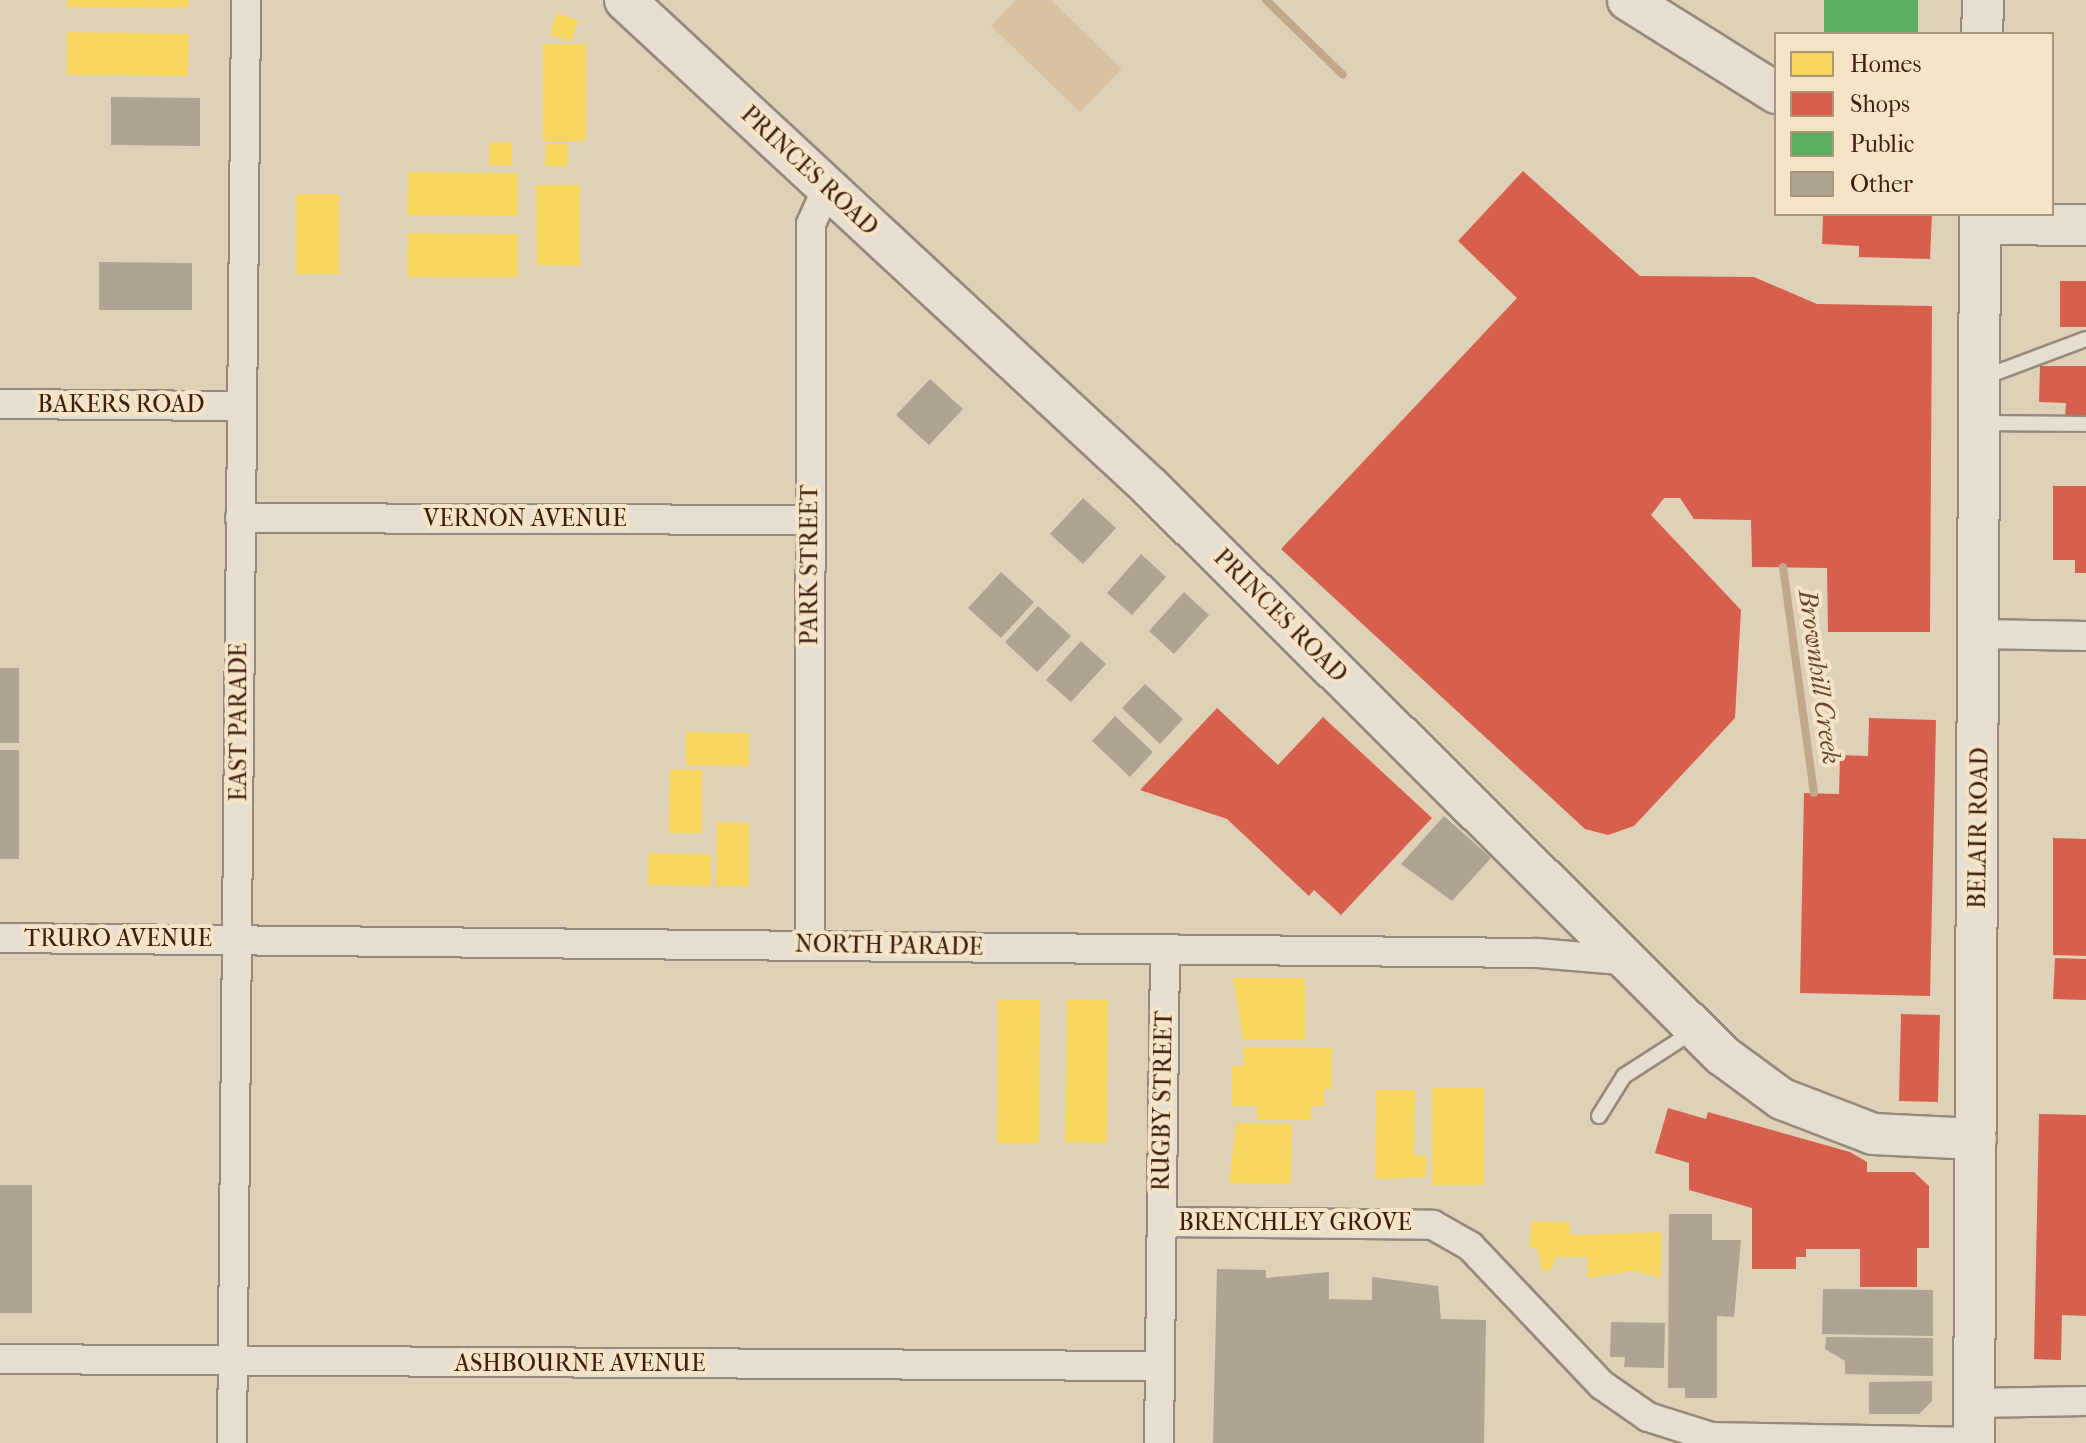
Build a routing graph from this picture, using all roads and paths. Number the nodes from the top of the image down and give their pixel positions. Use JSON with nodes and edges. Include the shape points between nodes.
{"nodes":[{"id":1,"x":246,"y":0,"type":"edge"},
{"id":2,"x":625,"y":0,"type":"edge"},
{"id":3,"x":1628,"y":0,"type":"edge"},
{"id":4,"x":1983,"y":0,"type":"edge"},
{"id":5,"x":1982,"y":32,"type":"edge"},
{"id":6,"x":1774,"y":92,"type":"edge"},
{"id":7,"x":827,"y":188,"type":"junction"},
{"id":8,"x":1980,"y":219,"type":"edge"},
{"id":9,"x":2086,"y":225,"type":"edge"},
{"id":10,"x":2086,"y":339,"type":"edge"},
{"id":11,"x":1977,"y":381,"type":"junction"},
{"id":12,"x":0,"y":404,"type":"edge"},
{"id":13,"x":242,"y":406,"type":"junction"},
{"id":14,"x":1976,"y":423,"type":"junction"},
{"id":15,"x":2086,"y":424,"type":"edge"},
{"id":16,"x":240,"y":518,"type":"junction"},
{"id":17,"x":810,"y":520,"type":"junction"},
{"id":18,"x":1981,"y":634,"type":"junction"},
{"id":19,"x":2086,"y":636,"type":"edge"},
{"id":20,"x":1568,"y":897,"type":"junction"},
{"id":21,"x":0,"y":938,"type":"edge"},
{"id":22,"x":237,"y":940,"type":"junction"},
{"id":23,"x":810,"y":945,"type":"junction"},
{"id":24,"x":1165,"y":950,"type":"junction"},
{"id":25,"x":1542,"y":954,"type":"junction"},
{"id":26,"x":1630,"y":961,"type":"junction"},
{"id":27,"x":1696,"y":1030,"type":"junction"},
{"id":28,"x":1599,"y":1116,"type":"dead end"},
{"id":29,"x":1976,"y":1139,"type":"junction"},
{"id":30,"x":1162,"y":1222,"type":"junction"},
{"id":31,"x":0,"y":1359,"type":"edge"},
{"id":32,"x":232,"y":1363,"type":"junction"},
{"id":33,"x":1160,"y":1366,"type":"junction"},
{"id":34,"x":2086,"y":1401,"type":"edge"},
{"id":35,"x":1974,"y":1429,"type":"edge"},
{"id":36,"x":232,"y":1443,"type":"edge"},
{"id":37,"x":1159,"y":1443,"type":"edge"}],
"edges":[{"from":1,"to":13,"type":"street","name":"EAST PARADE"},
{"from":2,"to":7,"type":"street","name":"PRINCES ROAD"},
{"from":3,"to":6,"type":"street"},
{"from":4,"to":5,"type":"street"},
{"from":7,"to":17,"type":"street","name":"PARK STREET","via":[[811,224]]},
{"from":7,"to":20,"type":"street","name":"PRINCES ROAD","via":[[1150,487]]},
{"from":8,"to":9,"type":"street"},
{"from":8,"to":11,"type":"street","name":"BELAIR ROAD"},
{"from":10,"to":11,"type":"lane"},
{"from":11,"to":14,"type":"street","name":"BELAIR ROAD"},
{"from":12,"to":13,"type":"street","name":"BAKERS ROAD"},
{"from":13,"to":16,"type":"street","name":"EAST PARADE"},
{"from":14,"to":15,"type":"lane"},
{"from":14,"to":18,"type":"street","name":"BELAIR ROAD"},
{"from":16,"to":17,"type":"street","name":"VERNON AVENUE"},
{"from":16,"to":22,"type":"street","name":"EAST PARADE"},
{"from":17,"to":23,"type":"street","name":"PARK STREET"},
{"from":18,"to":19,"type":"street"},
{"from":18,"to":29,"type":"street","name":"BELAIR ROAD"},
{"from":20,"to":25,"type":"street","via":[[1562,930]]},
{"from":20,"to":26,"type":"street","name":"PRINCES ROAD"},
{"from":21,"to":22,"type":"street","name":"TRURO AVENUE"},
{"from":22,"to":23,"type":"street","name":"NORTH PARADE"},
{"from":22,"to":32,"type":"street","name":"EAST PARADE"},
{"from":23,"to":24,"type":"street","name":"NORTH PARADE"},
{"from":24,"to":25,"type":"street","name":"NORTH PARADE"},
{"from":24,"to":30,"type":"street","name":"RUGBY STREET"},
{"from":25,"to":26,"type":"street","name":"NORTH PARADE"},
{"from":26,"to":27,"type":"street","name":"PRINCES ROAD"},
{"from":27,"to":28,"type":"lane","via":[[1624,1076]]},
{"from":27,"to":29,"type":"street","name":"PRINCES ROAD","via":[[1782,1099],[1815,1113],[1873,1134]]},
{"from":29,"to":35,"type":"street","name":"BELAIR ROAD"},
{"from":30,"to":33,"type":"street","name":"RUGBY STREET"},
{"from":30,"to":35,"type":"street","name":"BRENCHLEY GROVE","via":[[1433,1225],[1470,1246],[1602,1385],[1648,1417],[1711,1437],[1913,1441]]},
{"from":31,"to":32,"type":"street","name":"ASHBOURNE AVENUE"},
{"from":32,"to":33,"type":"street","name":"ASHBOURNE AVENUE"},
{"from":32,"to":36,"type":"street","name":"EAST PARADE"},
{"from":33,"to":37,"type":"street","name":"RUGBY STREET"},
{"from":34,"to":35,"type":"street","name":"BRENCHLEY GROVE"}]}
